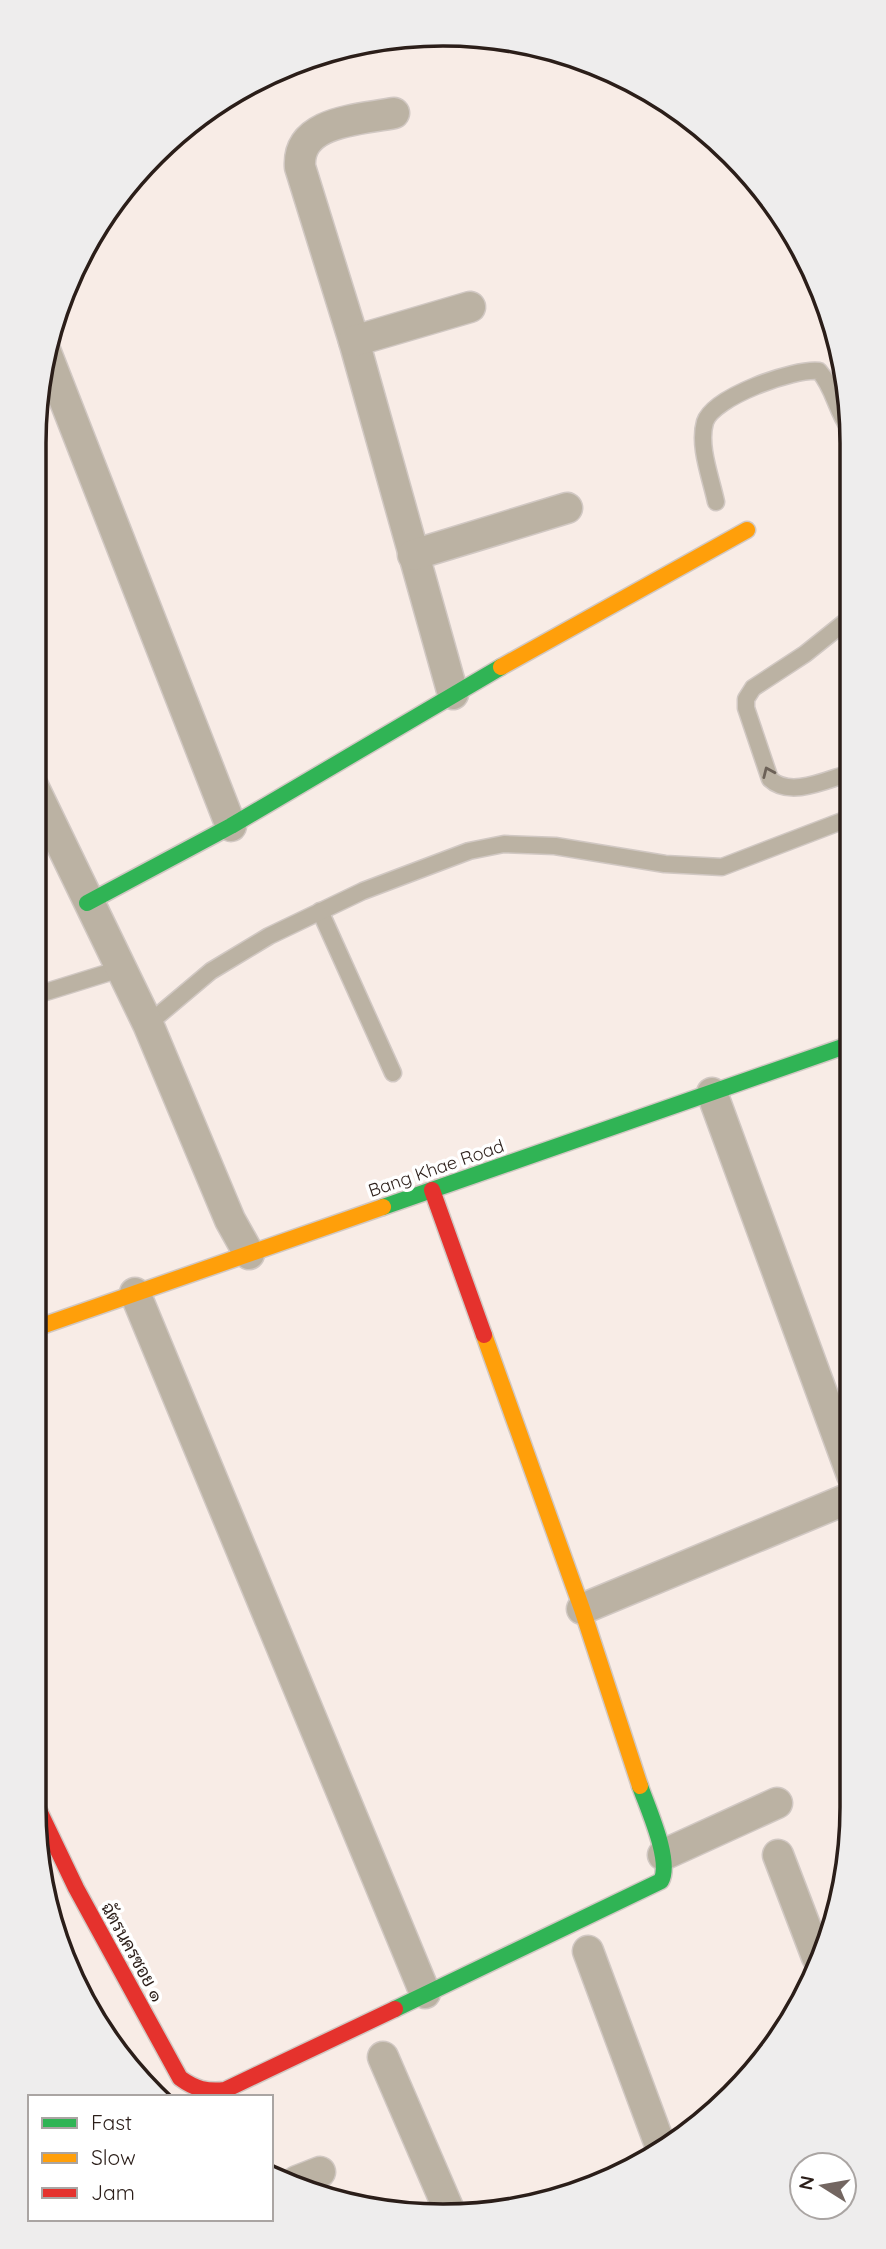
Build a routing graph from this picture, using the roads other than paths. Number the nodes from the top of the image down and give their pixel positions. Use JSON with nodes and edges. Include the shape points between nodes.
{"nodes":[{"id":1,"x":394,"y":113,"type":"dead end"},
{"id":2,"x":470,"y":307,"type":"dead end"},
{"id":3,"x":354,"y":341,"type":"junction"},
{"id":4,"x":53,"y":367,"type":"edge"},
{"id":5,"x":840,"y":416,"type":"edge"},
{"id":6,"x":716,"y":502,"type":"dead end"},
{"id":7,"x":567,"y":508,"type":"dead end"},
{"id":8,"x":747,"y":530,"type":"dead end"},
{"id":9,"x":413,"y":555,"type":"junction"},
{"id":10,"x":840,"y":626,"type":"edge"},
{"id":11,"x":453,"y":694,"type":"junction"},
{"id":12,"x":840,"y":776,"type":"edge"},
{"id":13,"x":46,"y":814,"type":"edge"},
{"id":14,"x":840,"y":822,"type":"edge"},
{"id":15,"x":231,"y":826,"type":"junction"},
{"id":16,"x":87,"y":903,"type":"junction"},
{"id":17,"x":320,"y":911,"type":"junction"},
{"id":18,"x":120,"y":969,"type":"junction"},
{"id":19,"x":46,"y":992,"type":"edge"},
{"id":20,"x":148,"y":1024,"type":"junction"},
{"id":21,"x":840,"y":1048,"type":"edge"},
{"id":22,"x":393,"y":1073,"type":"dead end"},
{"id":23,"x":712,"y":1093,"type":"junction"},
{"id":24,"x":432,"y":1190,"type":"junction"},
{"id":25,"x":249,"y":1254,"type":"junction"},
{"id":26,"x":135,"y":1293,"type":"junction"},
{"id":27,"x":46,"y":1324,"type":"edge"},
{"id":28,"x":840,"y":1442,"type":"edge"},
{"id":29,"x":840,"y":1502,"type":"edge"},
{"id":30,"x":582,"y":1609,"type":"junction"},
{"id":31,"x":777,"y":1803,"type":"dead end"},
{"id":32,"x":46,"y":1825,"type":"edge"},
{"id":33,"x":663,"y":1854,"type":"junction"},
{"id":34,"x":778,"y":1855,"type":"dead end"},
{"id":35,"x":814,"y":1948,"type":"edge"},
{"id":36,"x":588,"y":1951,"type":"dead end"},
{"id":37,"x":425,"y":1993,"type":"junction"},
{"id":38,"x":383,"y":2057,"type":"dead end"},
{"id":39,"x":658,"y":2140,"type":"edge"},
{"id":40,"x":446,"y":2204,"type":"edge"}],
"edges":[{"from":1,"to":3,"type":"street","via":[[313,133],[299,154]]},
{"from":2,"to":3,"type":"street"},
{"from":3,"to":9,"type":"street"},
{"from":4,"to":15,"type":"street"},
{"from":5,"to":6,"type":"lane","via":[[828,381],[819,371],[782,375],[716,407],[705,419],[703,437]]},
{"from":7,"to":9,"type":"street"},
{"from":8,"to":11,"type":"street"},
{"from":9,"to":11,"type":"street"},
{"from":12,"to":10,"type":"lane","one_way":true,"via":[[778,788],[769,779],[746,708],[753,688]]},
{"from":11,"to":15,"type":"street"},
{"from":13,"to":16,"type":"street"},
{"from":14,"to":17,"type":"lane","via":[[722,867],[504,844],[469,851]]},
{"from":15,"to":16,"type":"street"},
{"from":16,"to":18,"type":"street"},
{"from":17,"to":20,"type":"lane","via":[[211,971]]},
{"from":17,"to":22,"type":"lane"},
{"from":18,"to":19,"type":"lane"},
{"from":18,"to":20,"type":"street"},
{"from":20,"to":25,"type":"street","via":[[230,1220]]},
{"from":21,"to":23,"type":"street","name":"Bang Khae Road"},
{"from":23,"to":24,"type":"street","name":"Bang Khae Road"},
{"from":23,"to":28,"type":"street"},
{"from":24,"to":25,"type":"street","name":"Bang Khae Road"},
{"from":24,"to":30,"type":"street"},
{"from":25,"to":26,"type":"street","name":"Bang Khae Road"},
{"from":26,"to":27,"type":"street","name":"Bang Khae Road"},
{"from":26,"to":37,"type":"street"},
{"from":29,"to":30,"type":"street"},
{"from":30,"to":33,"type":"street"},
{"from":31,"to":33,"type":"street"},
{"from":32,"to":37,"type":"street","name":"ฉัตรนครซอย ๑","via":[[180,2078],[195,2091],[225,2090]]},
{"from":33,"to":37,"type":"street","via":[[666,1872],[662,1881]]},
{"from":34,"to":35,"type":"street"},
{"from":36,"to":39,"type":"street"},
{"from":38,"to":40,"type":"street"}]}
